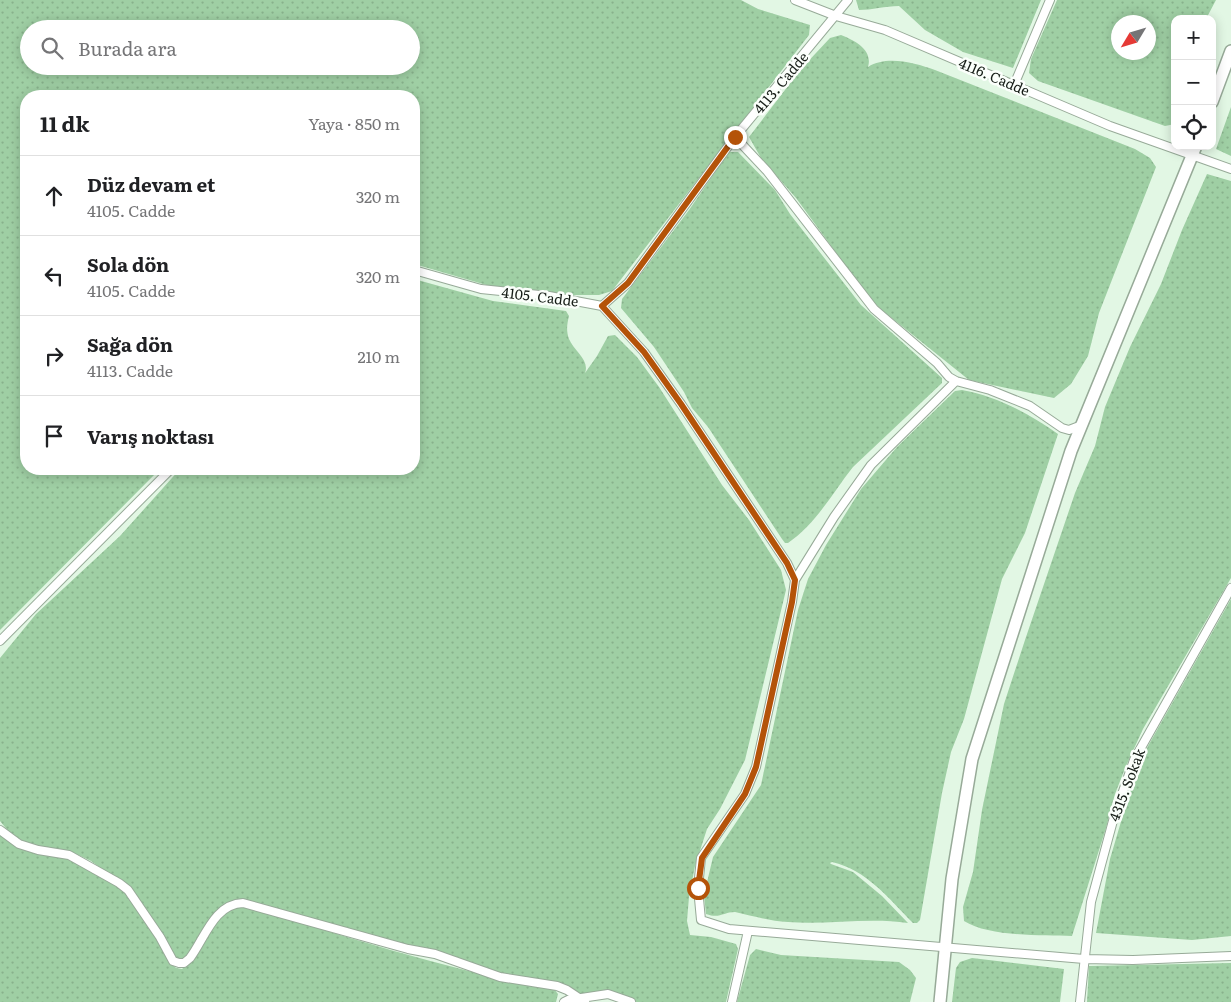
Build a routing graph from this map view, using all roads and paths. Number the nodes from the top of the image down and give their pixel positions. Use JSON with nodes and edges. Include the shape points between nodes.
{"nodes":[{"id":1,"x":795,"y":0,"type":"edge"},
{"id":2,"x":848,"y":0,"type":"edge"},
{"id":3,"x":1050,"y":0,"type":"edge"},
{"id":4,"x":836,"y":16,"type":"junction"},
{"id":5,"x":1231,"y":51,"type":"edge"},
{"id":6,"x":1014,"y":85,"type":"junction"},
{"id":7,"x":1216,"y":91,"type":"edge"},
{"id":8,"x":735,"y":137,"type":"junction"},
{"id":9,"x":1194,"y":151,"type":"edge"},
{"id":10,"x":1231,"y":169,"type":"edge"},
{"id":11,"x":420,"y":272,"type":"edge"},
{"id":12,"x":602,"y":306,"type":"junction"},
{"id":13,"x":956,"y":381,"type":"junction"},
{"id":14,"x":1082,"y":425,"type":"junction"},
{"id":15,"x":165,"y":475,"type":"edge"},
{"id":16,"x":795,"y":580,"type":"junction"},
{"id":17,"x":1231,"y":588,"type":"edge"},
{"id":18,"x":0,"y":641,"type":"edge"},
{"id":19,"x":0,"y":830,"type":"edge"},
{"id":20,"x":748,"y":931,"type":"junction"},
{"id":21,"x":946,"y":948,"type":"junction"},
{"id":22,"x":1231,"y":956,"type":"edge"},
{"id":23,"x":1084,"y":959,"type":"junction"},
{"id":24,"x":582,"y":1000,"type":"edge"},
{"id":25,"x":564,"y":1002,"type":"edge"},
{"id":26,"x":631,"y":1002,"type":"edge"},
{"id":27,"x":732,"y":1002,"type":"edge"},
{"id":28,"x":940,"y":1002,"type":"edge"},
{"id":29,"x":1080,"y":1002,"type":"edge"}],
"edges":[{"from":1,"to":4,"type":"street","name":"4116. Cadde"},
{"from":2,"to":4,"type":"street","name":"4113. Cadde"},
{"from":3,"to":6,"type":"street"},
{"from":4,"to":6,"type":"street","name":"4116. Cadde","via":[[884,30]]},
{"from":4,"to":8,"type":"street","name":"4113. Cadde"},
{"from":5,"to":7,"type":"street"},
{"from":6,"to":9,"type":"street","name":"4116. Cadde","via":[[1110,126]]},
{"from":8,"to":12,"type":"street","name":"4113. Cadde","via":[[628,283]]},
{"from":8,"to":13,"type":"street","via":[[767,171],[874,309]]},
{"from":9,"to":10,"type":"street","name":"4116. Cadde"},
{"from":9,"to":14,"type":"street"},
{"from":11,"to":12,"type":"street","name":"4105. Cadde","via":[[481,290],[549,296]]},
{"from":12,"to":16,"type":"street","via":[[644,352],[681,404]]},
{"from":13,"to":14,"type":"street","via":[[1030,406],[1062,428],[1070,430]]},
{"from":13,"to":16,"type":"street","via":[[871,466]]},
{"from":14,"to":21,"type":"street","via":[[972,759],[952,879]]},
{"from":15,"to":18,"type":"street"},
{"from":16,"to":20,"type":"street","via":[[756,767],[745,794],[702,858],[698,888],[701,920]]},
{"from":17,"to":23,"type":"street","name":"4315. Sokak","via":[[1134,760],[1114,817],[1091,902]]},
{"from":19,"to":24,"type":"street","via":[[19,844],[69,855],[128,890],[173,961],[179,963],[190,958],[220,911],[230,905],[243,904],[435,954],[500,977],[557,986]]},
{"from":20,"to":21,"type":"street"},
{"from":20,"to":27,"type":"street"},
{"from":21,"to":23,"type":"street"},
{"from":21,"to":28,"type":"street"},
{"from":22,"to":23,"type":"street"},
{"from":23,"to":29,"type":"street","name":"4315. Sokak"},
{"from":24,"to":25,"type":"street"},
{"from":24,"to":26,"type":"street","via":[[608,994]]}]}
